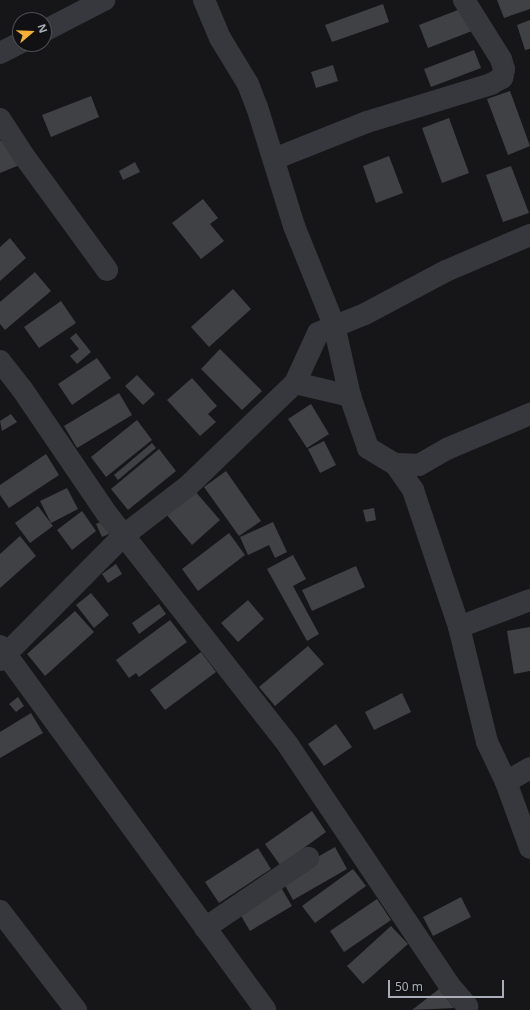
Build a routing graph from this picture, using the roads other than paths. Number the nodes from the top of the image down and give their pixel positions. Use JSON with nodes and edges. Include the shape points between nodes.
{"nodes":[{"id":1,"x":104,"y":0,"type":"edge"},
{"id":2,"x":204,"y":0,"type":"edge"},
{"id":3,"x":464,"y":0,"type":"edge"},
{"id":4,"x":52,"y":27,"type":"edge"},
{"id":5,"x":12,"y":47,"type":"edge"},
{"id":6,"x":0,"y":53,"type":"edge"},
{"id":7,"x":0,"y":119,"type":"edge"},
{"id":8,"x":274,"y":159,"type":"junction"},
{"id":9,"x":530,"y":235,"type":"edge"},
{"id":10,"x":107,"y":270,"type":"dead end"},
{"id":11,"x":334,"y":325,"type":"junction"},
{"id":12,"x":0,"y":361,"type":"edge"},
{"id":13,"x":295,"y":383,"type":"junction"},
{"id":14,"x":350,"y":396,"type":"junction"},
{"id":15,"x":530,"y":414,"type":"edge"},
{"id":16,"x":395,"y":464,"type":"junction"},
{"id":17,"x":123,"y":536,"type":"junction"},
{"id":18,"x":530,"y":600,"type":"edge"},
{"id":19,"x":458,"y":627,"type":"junction"},
{"id":20,"x":2,"y":654,"type":"edge"},
{"id":21,"x":530,"y":768,"type":"edge"},
{"id":22,"x":506,"y":782,"type":"junction"},
{"id":23,"x":530,"y":848,"type":"edge"},
{"id":24,"x":308,"y":858,"type":"dead end"},
{"id":25,"x":0,"y":911,"type":"edge"},
{"id":26,"x":206,"y":928,"type":"junction"},
{"id":27,"x":467,"y":1006,"type":"dead end"},
{"id":28,"x":76,"y":1010,"type":"edge"},
{"id":29,"x":265,"y":1010,"type":"edge"}],
"edges":[{"from":1,"to":4,"type":"street"},
{"from":2,"to":8,"type":"street","via":[[220,38],[248,84]]},
{"from":3,"to":8,"type":"street","via":[[500,59],[504,68],[502,78],[491,84],[367,122]]},
{"from":5,"to":6,"type":"street"},
{"from":7,"to":10,"type":"street"},
{"from":8,"to":11,"type":"street","via":[[294,226]]},
{"from":9,"to":11,"type":"street","via":[[426,281],[365,314]]},
{"from":11,"to":13,"type":"street","via":[[318,333]]},
{"from":11,"to":14,"type":"street"},
{"from":12,"to":17,"type":"street","via":[[22,388]]},
{"from":13,"to":14,"type":"street"},
{"from":13,"to":17,"type":"street","via":[[188,486]]},
{"from":14,"to":16,"type":"street","via":[[368,448]]},
{"from":15,"to":16,"type":"street","via":[[449,448],[419,465]]},
{"from":16,"to":19,"type":"street","via":[[413,490]]},
{"from":17,"to":20,"type":"street"},
{"from":17,"to":27,"type":"street","via":[[288,745],[449,985]]},
{"from":18,"to":19,"type":"street"},
{"from":19,"to":22,"type":"street","via":[[487,742]]},
{"from":20,"to":26,"type":"street"},
{"from":21,"to":22,"type":"street"},
{"from":22,"to":23,"type":"street"},
{"from":24,"to":26,"type":"street"},
{"from":25,"to":28,"type":"street"},
{"from":26,"to":29,"type":"street"}]}
